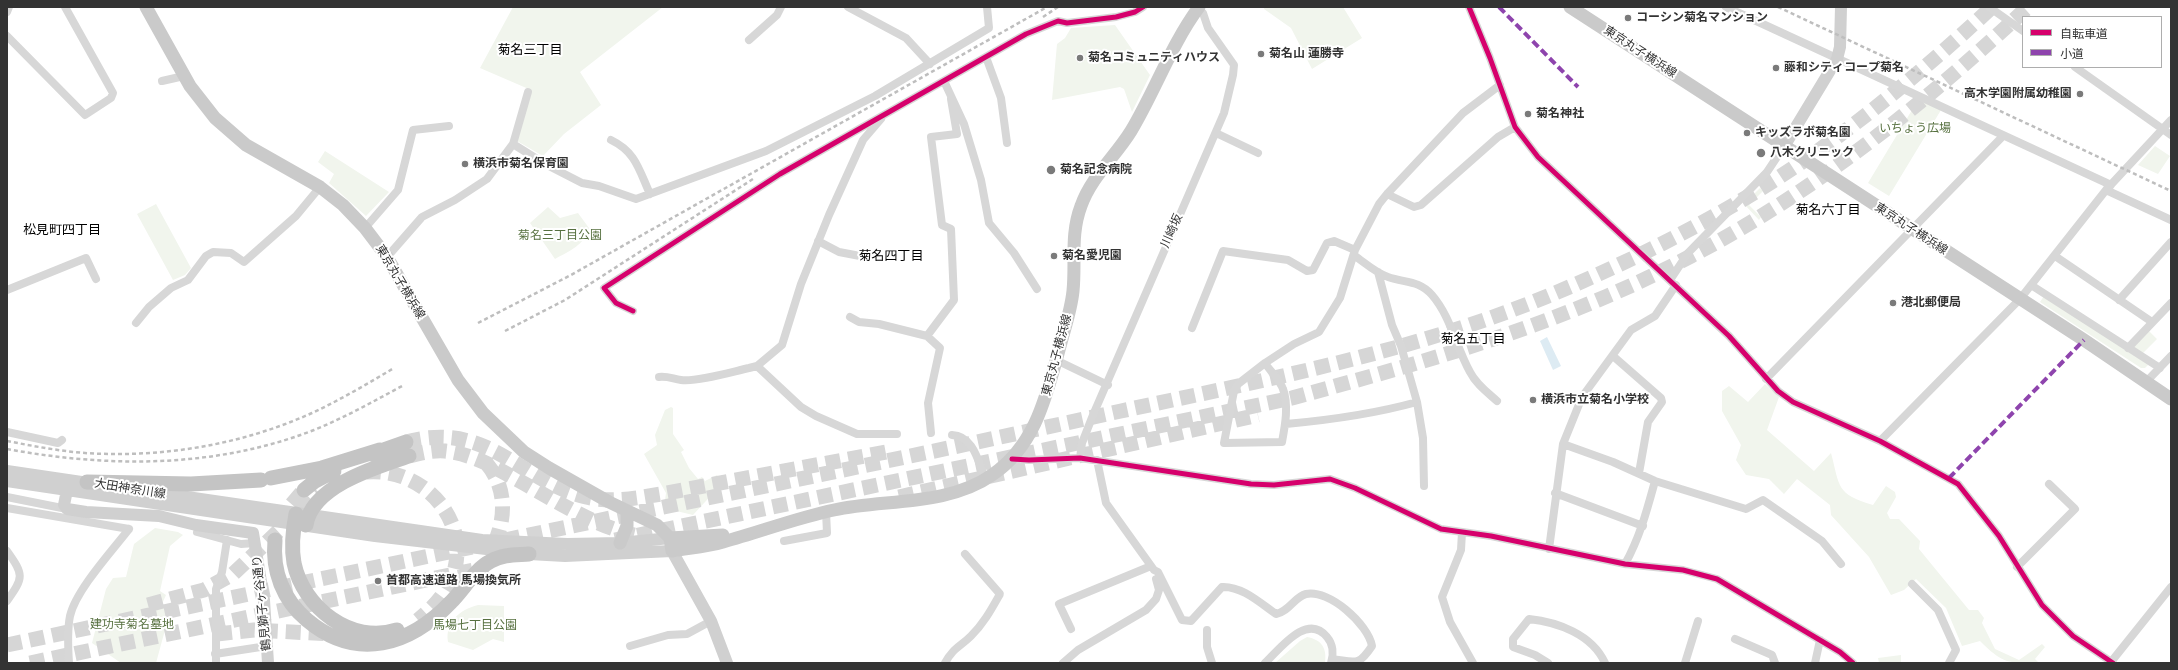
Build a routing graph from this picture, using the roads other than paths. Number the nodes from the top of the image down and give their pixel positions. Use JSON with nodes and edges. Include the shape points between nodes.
{"nodes":[{"id":1,"x":9,"y":7,"type":"edge"},
{"id":2,"x":65,"y":7,"type":"edge"},
{"id":3,"x":146,"y":7,"type":"edge"},
{"id":4,"x":781,"y":7,"type":"edge"},
{"id":5,"x":848,"y":7,"type":"edge"},
{"id":6,"x":988,"y":7,"type":"edge"},
{"id":7,"x":1143,"y":7,"type":"edge"},
{"id":8,"x":1469,"y":7,"type":"edge"},
{"id":9,"x":1570,"y":7,"type":"edge"},
{"id":10,"x":1726,"y":7,"type":"edge"},
{"id":11,"x":1841,"y":7,"type":"edge"},
{"id":12,"x":1989,"y":7,"type":"edge"},
{"id":13,"x":1199,"y":8,"type":"edge"},
{"id":14,"x":7,"y":12,"type":"edge"},
{"id":15,"x":2022,"y":30,"type":"edge"},
{"id":16,"x":7,"y":36,"type":"edge"},
{"id":17,"x":749,"y":40,"type":"dead end"},
{"id":18,"x":986,"y":57,"type":"junction"},
{"id":19,"x":1837,"y":59,"type":"junction"},
{"id":20,"x":930,"y":64,"type":"junction"},
{"id":21,"x":2076,"y":68,"type":"edge"},
{"id":22,"x":184,"y":76,"type":"junction"},
{"id":23,"x":162,"y":81,"type":"dead end"},
{"id":24,"x":944,"y":81,"type":"junction"},
{"id":25,"x":1500,"y":85,"type":"junction"},
{"id":26,"x":528,"y":92,"type":"dead end"},
{"id":27,"x":951,"y":99,"type":"junction"},
{"id":28,"x":885,"y":114,"type":"junction"},
{"id":29,"x":2171,"y":120,"type":"edge"},
{"id":30,"x":449,"y":126,"type":"dead end"},
{"id":31,"x":1515,"y":128,"type":"junction"},
{"id":32,"x":2162,"y":128,"type":"junction"},
{"id":33,"x":1216,"y":133,"type":"junction"},
{"id":34,"x":2171,"y":134,"type":"edge"},
{"id":35,"x":2003,"y":136,"type":"junction"},
{"id":36,"x":610,"y":140,"type":"dead end"},
{"id":37,"x":1007,"y":142,"type":"dead end"},
{"id":38,"x":513,"y":144,"type":"junction"},
{"id":39,"x":1784,"y":145,"type":"junction"},
{"id":40,"x":1258,"y":153,"type":"dead end"},
{"id":41,"x":320,"y":187,"type":"junction"},
{"id":42,"x":2109,"y":188,"type":"junction"},
{"id":43,"x":650,"y":194,"type":"junction"},
{"id":44,"x":1387,"y":194,"type":"junction"},
{"id":45,"x":2171,"y":220,"type":"edge"},
{"id":46,"x":365,"y":228,"type":"junction"},
{"id":47,"x":1912,"y":229,"type":"junction"},
{"id":48,"x":818,"y":241,"type":"junction"},
{"id":49,"x":2170,"y":246,"type":"edge"},
{"id":50,"x":1355,"y":253,"type":"junction"},
{"id":51,"x":860,"y":256,"type":"dead end"},
{"id":52,"x":2055,"y":256,"type":"junction"},
{"id":53,"x":387,"y":257,"type":"junction"},
{"id":54,"x":1378,"y":272,"type":"junction"},
{"id":55,"x":96,"y":279,"type":"dead end"},
{"id":56,"x":1673,"y":283,"type":"junction"},
{"id":57,"x":2031,"y":285,"type":"junction"},
{"id":58,"x":1037,"y":289,"type":"dead end"},
{"id":59,"x":7,"y":290,"type":"edge"},
{"id":60,"x":2020,"y":299,"type":"junction"},
{"id":61,"x":2119,"y":300,"type":"junction"},
{"id":62,"x":2171,"y":303,"type":"edge"},
{"id":63,"x":633,"y":311,"type":"dead end"},
{"id":64,"x":850,"y":317,"type":"dead end"},
{"id":65,"x":2152,"y":322,"type":"junction"},
{"id":66,"x":136,"y":323,"type":"dead end"},
{"id":67,"x":1192,"y":328,"type":"dead end"},
{"id":68,"x":927,"y":336,"type":"junction"},
{"id":69,"x":2128,"y":348,"type":"junction"},
{"id":70,"x":1612,"y":356,"type":"junction"},
{"id":71,"x":2171,"y":356,"type":"edge"},
{"id":72,"x":1056,"y":360,"type":"junction"},
{"id":73,"x":1265,"y":363,"type":"junction"},
{"id":74,"x":757,"y":366,"type":"junction"},
{"id":75,"x":2160,"y":368,"type":"junction"},
{"id":76,"x":660,"y":377,"type":"dead end"},
{"id":77,"x":1766,"y":379,"type":"junction"},
{"id":78,"x":2146,"y":382,"type":"junction"},
{"id":79,"x":1107,"y":385,"type":"junction"},
{"id":80,"x":2171,"y":399,"type":"edge"},
{"id":81,"x":1497,"y":401,"type":"dead end"},
{"id":82,"x":1417,"y":402,"type":"junction"},
{"id":83,"x":1286,"y":424,"type":"junction"},
{"id":84,"x":7,"y":432,"type":"edge"},
{"id":85,"x":931,"y":433,"type":"dead end"},
{"id":86,"x":897,"y":434,"type":"dead end"},
{"id":87,"x":952,"y":435,"type":"dead end"},
{"id":88,"x":62,"y":440,"type":"dead end"},
{"id":89,"x":1880,"y":441,"type":"junction"},
{"id":90,"x":1563,"y":444,"type":"junction"},
{"id":91,"x":380,"y":450,"type":"junction"},
{"id":92,"x":1080,"y":458,"type":"junction"},
{"id":93,"x":1012,"y":459,"type":"junction"},
{"id":94,"x":1097,"y":460,"type":"junction"},
{"id":95,"x":7,"y":471,"type":"edge"},
{"id":96,"x":1639,"y":473,"type":"junction"},
{"id":97,"x":986,"y":480,"type":"junction"},
{"id":98,"x":7,"y":481,"type":"edge"},
{"id":99,"x":86,"y":482,"type":"junction"},
{"id":100,"x":1655,"y":482,"type":"junction"},
{"id":101,"x":2049,"y":484,"type":"dead end"},
{"id":102,"x":1424,"y":486,"type":"dead end"},
{"id":103,"x":67,"y":490,"type":"junction"},
{"id":104,"x":304,"y":490,"type":"tunnel mouth"},
{"id":105,"x":1555,"y":493,"type":"junction"},
{"id":106,"x":7,"y":497,"type":"edge"},
{"id":107,"x":7,"y":508,"type":"edge"},
{"id":108,"x":67,"y":509,"type":"junction"},
{"id":109,"x":627,"y":511,"type":"junction"},
{"id":110,"x":253,"y":512,"type":"junction"},
{"id":111,"x":826,"y":512,"type":"junction"},
{"id":112,"x":301,"y":520,"type":"junction"},
{"id":113,"x":1643,"y":526,"type":"junction"},
{"id":114,"x":197,"y":532,"type":"dead end"},
{"id":115,"x":1462,"y":532,"type":"junction"},
{"id":116,"x":227,"y":540,"type":"junction"},
{"id":117,"x":275,"y":540,"type":"tunnel mouth"},
{"id":118,"x":784,"y":541,"type":"dead end"},
{"id":119,"x":255,"y":543,"type":"junction"},
{"id":120,"x":620,"y":543,"type":"junction"},
{"id":121,"x":671,"y":544,"type":"junction"},
{"id":122,"x":1549,"y":549,"type":"junction"},
{"id":123,"x":7,"y":551,"type":"edge"},
{"id":124,"x":529,"y":554,"type":"junction"},
{"id":125,"x":965,"y":554,"type":"dead end"},
{"id":126,"x":1625,"y":564,"type":"junction"},
{"id":127,"x":1841,"y":564,"type":"dead end"},
{"id":128,"x":2017,"y":567,"type":"junction"},
{"id":129,"x":1152,"y":568,"type":"junction"},
{"id":130,"x":1912,"y":584,"type":"dead end"},
{"id":131,"x":2171,"y":587,"type":"edge"},
{"id":132,"x":7,"y":601,"type":"edge"},
{"id":133,"x":418,"y":620,"type":"tunnel mouth"},
{"id":134,"x":711,"y":621,"type":"junction"},
{"id":135,"x":1698,"y":621,"type":"dead end"},
{"id":136,"x":1071,"y":629,"type":"dead end"},
{"id":137,"x":1208,"y":630,"type":"dead end"},
{"id":138,"x":1735,"y":639,"type":"dead end"},
{"id":139,"x":1820,"y":640,"type":"junction"},
{"id":140,"x":267,"y":646,"type":"junction"},
{"id":141,"x":630,"y":646,"type":"dead end"},
{"id":142,"x":216,"y":654,"type":"junction"},
{"id":143,"x":1332,"y":661,"type":"edge"},
{"id":144,"x":69,"y":663,"type":"edge"},
{"id":145,"x":216,"y":663,"type":"edge"},
{"id":146,"x":268,"y":663,"type":"edge"},
{"id":147,"x":727,"y":663,"type":"edge"},
{"id":148,"x":945,"y":663,"type":"edge"},
{"id":149,"x":1063,"y":663,"type":"edge"},
{"id":150,"x":1212,"y":663,"type":"edge"},
{"id":151,"x":1265,"y":663,"type":"edge"},
{"id":152,"x":1473,"y":663,"type":"edge"},
{"id":153,"x":1548,"y":663,"type":"edge"},
{"id":154,"x":1605,"y":663,"type":"edge"},
{"id":155,"x":1685,"y":663,"type":"edge"},
{"id":156,"x":1775,"y":663,"type":"edge"},
{"id":157,"x":1815,"y":663,"type":"edge"},
{"id":158,"x":1852,"y":663,"type":"edge"},
{"id":159,"x":1949,"y":663,"type":"edge"},
{"id":160,"x":2112,"y":663,"type":"edge"}],
"edges":[{"from":1,"to":14,"type":"street"},
{"from":2,"to":16,"type":"street","via":[[113,93],[111,98],[85,115]]},
{"from":3,"to":22,"type":"main road","name":"東京丸子横浜線"},
{"from":4,"to":17,"type":"street","via":[[777,15]]},
{"from":5,"to":20,"type":"street","via":[[906,38]]},
{"from":6,"to":20,"type":"street","via":[[989,28]]},
{"from":7,"to":18,"type":"street","via":[[1116,17],[1067,23],[1058,21],[1026,34]]},
{"from":8,"to":25,"type":"street"},
{"from":9,"to":39,"type":"main road","name":"東京丸子横浜線"},
{"from":10,"to":19,"type":"street"},
{"from":11,"to":19,"type":"street","via":[[1840,48]]},
{"from":12,"to":15,"type":"street"},
{"from":13,"to":33,"type":"street","name":"川崎坂","via":[[1204,13],[1208,28],[1234,64],[1224,113]]},
{"from":13,"to":72,"type":"main road","name":"東京丸子横浜線","via":[[1183,31],[1130,133],[1094,180],[1081,206],[1073,240],[1072,300]]},
{"from":18,"to":24,"type":"street"},
{"from":18,"to":37,"type":"street","via":[[1000,98]]},
{"from":19,"to":35,"type":"street"},
{"from":19,"to":39,"type":"street"},
{"from":20,"to":43,"type":"street","via":[[875,96],[766,150]]},
{"from":21,"to":32,"type":"street"},
{"from":22,"to":23,"type":"street"},
{"from":22,"to":41,"type":"main road","name":"東京丸子横浜線","via":[[205,107],[246,145]]},
{"from":24,"to":27,"type":"street"},
{"from":24,"to":28,"type":"street"},
{"from":25,"to":31,"type":"street"},
{"from":25,"to":44,"type":"street","via":[[1463,113]]},
{"from":26,"to":38,"type":"street"},
{"from":27,"to":58,"type":"street","via":[[964,124],[981,180],[989,223],[1011,248]]},
{"from":27,"to":68,"type":"street","via":[[957,134],[931,137],[942,225],[951,229],[954,300]]},
{"from":28,"to":48,"type":"street","via":[[863,140]]},
{"from":28,"to":63,"type":"street","via":[[741,198],[604,288],[616,303]]},
{"from":29,"to":32,"type":"street"},
{"from":30,"to":46,"type":"street","via":[[413,130],[398,190]]},
{"from":31,"to":44,"type":"street","via":[[1498,137],[1421,204],[1414,207]]},
{"from":31,"to":56,"type":"street","via":[[1538,157]]},
{"from":32,"to":34,"type":"street"},
{"from":32,"to":42,"type":"street"},
{"from":33,"to":40,"type":"street"},
{"from":33,"to":79,"type":"street","name":"川崎坂"},
{"from":35,"to":42,"type":"street"},
{"from":35,"to":47,"type":"street"},
{"from":36,"to":43,"type":"street","via":[[624,146],[634,157]]},
{"from":38,"to":43,"type":"street","via":[[582,183],[636,199]]},
{"from":38,"to":53,"type":"street","via":[[486,179],[455,200],[422,217]]},
{"from":39,"to":47,"type":"main road","name":"東京丸子横浜線"},
{"from":39,"to":56,"type":"street","via":[[1767,172],[1688,253]]},
{"from":41,"to":46,"type":"main road","name":"東京丸子横浜線","via":[[343,205]]},
{"from":41,"to":66,"type":"street","via":[[296,216],[244,262],[231,253],[213,252],[206,256],[188,280],[172,288],[149,307]]},
{"from":42,"to":45,"type":"street"},
{"from":42,"to":52,"type":"street"},
{"from":44,"to":50,"type":"street","via":[[1379,204]]},
{"from":46,"to":53,"type":"main road","name":"東京丸子横浜線"},
{"from":47,"to":60,"type":"main road","name":"東京丸子横浜線"},
{"from":47,"to":77,"type":"street"},
{"from":48,"to":51,"type":"street","via":[[839,252]]},
{"from":48,"to":74,"type":"street","via":[[782,345]]},
{"from":49,"to":61,"type":"street"},
{"from":50,"to":54,"type":"street"},
{"from":50,"to":67,"type":"street","via":[[1334,241],[1326,243],[1313,270],[1307,271],[1288,260],[1223,251]]},
{"from":50,"to":73,"type":"street","via":[[1340,298],[1319,332]]},
{"from":52,"to":57,"type":"street"},
{"from":52,"to":61,"type":"street"},
{"from":53,"to":109,"type":"main road","name":"東京丸子横浜線","via":[[458,380],[483,413],[524,452],[581,488]]},
{"from":54,"to":81,"type":"street","via":[[1389,278],[1416,282],[1432,294],[1446,317],[1470,373]]},
{"from":54,"to":82,"type":"street"},
{"from":55,"to":59,"type":"street","via":[[86,258]]},
{"from":56,"to":70,"type":"street","via":[[1655,316],[1631,330]]},
{"from":56,"to":77,"type":"street","via":[[1729,336]]},
{"from":57,"to":60,"type":"street"},
{"from":57,"to":69,"type":"street"},
{"from":60,"to":78,"type":"main road","name":"東京丸子横浜線"},
{"from":60,"to":89,"type":"street"},
{"from":61,"to":65,"type":"street"},
{"from":62,"to":65,"type":"street"},
{"from":64,"to":68,"type":"street","via":[[859,322],[879,324]]},
{"from":65,"to":69,"type":"street"},
{"from":68,"to":85,"type":"street","via":[[940,348],[928,403]]},
{"from":69,"to":75,"type":"street"},
{"from":70,"to":90,"type":"street","via":[[1582,397]]},
{"from":70,"to":96,"type":"street","via":[[1661,398],[1662,402],[1648,422]]},
{"from":71,"to":75,"type":"street"},
{"from":72,"to":79,"type":"street"},
{"from":72,"to":93,"type":"main road","name":"東京丸子横浜線","via":[[1037,421],[1026,442]]},
{"from":73,"to":83,"type":"street","via":[[1283,388]]},
{"from":73,"to":83,"type":"street","via":[[1238,384],[1234,391],[1224,443],[1282,442]]},
{"from":74,"to":76,"type":"street","via":[[692,380]]},
{"from":74,"to":86,"type":"street","via":[[801,407],[816,416],[857,434]]},
{"from":75,"to":78,"type":"street"},
{"from":77,"to":89,"type":"street","via":[[1793,402]]},
{"from":78,"to":80,"type":"main road","name":"東京丸子横浜線"},
{"from":79,"to":92,"type":"street","name":"川崎坂","via":[[1082,443]]},
{"from":82,"to":83,"type":"street","via":[[1391,410],[1338,419]]},
{"from":82,"to":102,"type":"street","via":[[1423,438]]},
{"from":84,"to":88,"type":"street","via":[[58,443]]},
{"from":87,"to":97,"type":"street","via":[[961,435],[971,444]]},
{"from":89,"to":128,"type":"street","via":[[1958,484],[1999,536]]},
{"from":90,"to":96,"type":"street"},
{"from":90,"to":105,"type":"street"},
{"from":91,"to":99,"type":"highway","via":[[322,468],[266,479],[191,484]]},
{"from":91,"to":104,"type":"highway","via":[[328,474]]},
{"from":91,"to":112,"type":"highway","via":[[408,449],[332,489],[317,501]]},
{"from":92,"to":93,"type":"street"},
{"from":92,"to":94,"type":"street"},
{"from":93,"to":97,"type":"main road","name":"東京丸子横浜線"},
{"from":94,"to":115,"type":"street","via":[[1251,484],[1274,485],[1330,479],[1355,488],[1441,529]]},
{"from":94,"to":129,"type":"street","via":[[1106,503]]},
{"from":95,"to":99,"type":"street","name":"大田神奈川線"},
{"from":96,"to":100,"type":"street"},
{"from":97,"to":111,"type":"main road","name":"東京丸子横浜線","via":[[967,490],[948,495]]},
{"from":98,"to":103,"type":"street","name":"大田神奈川線"},
{"from":99,"to":110,"type":"street","name":"大田神奈川線"},
{"from":100,"to":113,"type":"street"},
{"from":100,"to":127,"type":"street","via":[[1746,508],[1763,500],[1822,541]]},
{"from":101,"to":128,"type":"street","via":[[2075,509]]},
{"from":103,"to":108,"type":"street","via":[[64,505]]},
{"from":103,"to":110,"type":"street","name":"大田神奈川線"},
{"from":105,"to":113,"type":"street"},
{"from":105,"to":122,"type":"street"},
{"from":106,"to":108,"type":"street"},
{"from":107,"to":144,"type":"street","via":[[129,529],[102,562],[74,605],[70,617]]},
{"from":108,"to":119,"type":"street","name":"大田神奈川線","via":[[159,516],[196,525],[253,532]]},
{"from":109,"to":120,"type":"main road","via":[[627,526]]},
{"from":109,"to":121,"type":"main road","name":"東京丸子横浜線","via":[[657,525]]},
{"from":110,"to":112,"type":"street"},
{"from":111,"to":118,"type":"street","via":[[827,533]]},
{"from":111,"to":121,"type":"main road","name":"東京丸子横浜線","via":[[720,543]]},
{"from":112,"to":120,"type":"street","via":[[482,540],[567,544]]},
{"from":112,"to":124,"type":"street","via":[[450,546]]},
{"from":112,"to":133,"type":"highway","via":[[293,549],[297,574],[311,600],[321,611],[343,625],[367,632],[392,631]]},
{"from":113,"to":126,"type":"street"},
{"from":114,"to":116,"type":"street"},
{"from":115,"to":122,"type":"street"},
{"from":115,"to":152,"type":"street","via":[[1461,550],[1442,597],[1450,622]]},
{"from":116,"to":119,"type":"street","via":[[241,544]]},
{"from":116,"to":142,"type":"street","via":[[222,572],[216,589]]},
{"from":117,"to":124,"type":"highway","via":[[276,574],[293,606],[324,633],[351,643],[365,645],[392,641],[421,628],[444,609],[490,561],[508,555]]},
{"from":119,"to":140,"type":"street","name":"鶴見獅子ヶ谷通り","via":[[264,600]]},
{"from":120,"to":121,"type":"street"},
{"from":121,"to":124,"type":"street","via":[[565,556]]},
{"from":121,"to":134,"type":"street"},
{"from":122,"to":126,"type":"street"},
{"from":123,"to":132,"type":"street","via":[[20,569],[19,583]]},
{"from":125,"to":148,"type":"street","via":[[1000,594],[987,619],[970,638],[952,651]]},
{"from":126,"to":139,"type":"street","via":[[1681,569],[1717,579]]},
{"from":128,"to":160,"type":"street","via":[[2042,605],[2058,623]]},
{"from":129,"to":136,"type":"street","via":[[1059,604]]},
{"from":129,"to":143,"type":"street","via":[[1158,572],[1172,604],[1183,620],[1191,621],[1222,587],[1232,587],[1246,593],[1276,614],[1284,612],[1305,594],[1327,599],[1348,610],[1360,623],[1372,646],[1358,662]]},
{"from":129,"to":149,"type":"street","via":[[1159,590],[1156,599],[1146,610],[1078,650]]},
{"from":130,"to":159,"type":"street","via":[[1938,610],[1956,650]]},
{"from":131,"to":160,"type":"street"},
{"from":134,"to":141,"type":"street","via":[[687,634],[668,635]]},
{"from":134,"to":147,"type":"street"},
{"from":135,"to":155,"type":"street"},
{"from":137,"to":150,"type":"street","via":[[1207,647]]},
{"from":138,"to":156,"type":"street","via":[[1772,655]]},
{"from":139,"to":157,"type":"street"},
{"from":139,"to":158,"type":"street"},
{"from":140,"to":142,"type":"street"},
{"from":140,"to":146,"type":"street","name":"鶴見獅子ヶ谷通り"},
{"from":142,"to":145,"type":"street"},
{"from":143,"to":151,"type":"street","via":[[1333,651],[1328,637],[1309,627],[1297,633]]},
{"from":153,"to":154,"type":"street","via":[[1513,647],[1513,638],[1529,619],[1553,622],[1582,637]]}]}
